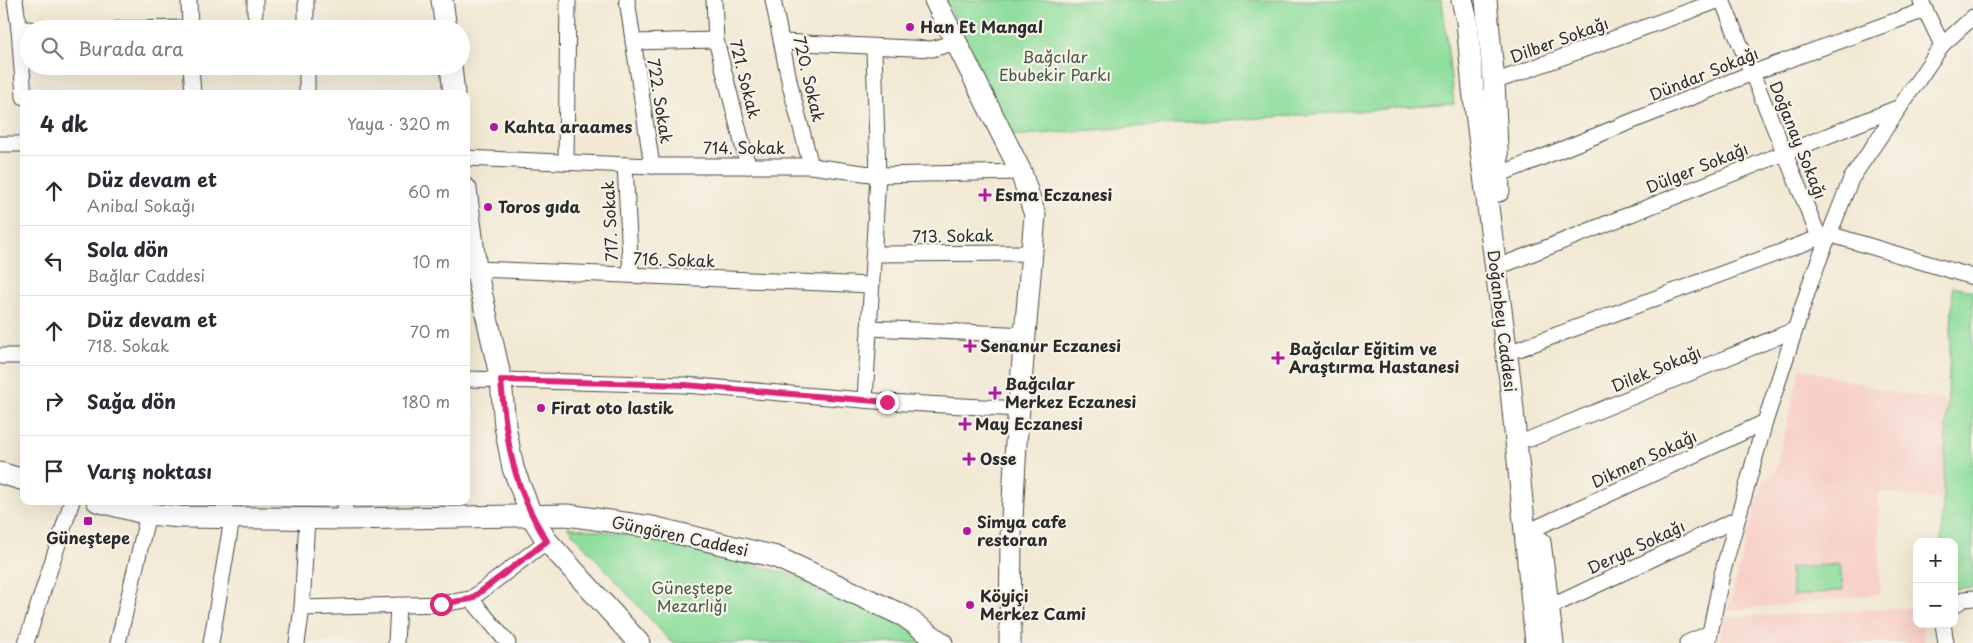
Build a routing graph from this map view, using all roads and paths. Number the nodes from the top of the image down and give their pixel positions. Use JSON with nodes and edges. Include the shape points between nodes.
{"nodes":[{"id":1,"x":15,"y":0,"type":"edge"},
{"id":2,"x":189,"y":0,"type":"edge"},
{"id":3,"x":306,"y":0,"type":"edge"},
{"id":4,"x":442,"y":0,"type":"edge"},
{"id":5,"x":568,"y":0,"type":"edge"},
{"id":6,"x":627,"y":0,"type":"edge"},
{"id":7,"x":714,"y":0,"type":"edge"},
{"id":8,"x":773,"y":0,"type":"edge"},
{"id":9,"x":935,"y":0,"type":"edge"},
{"id":10,"x":1462,"y":0,"type":"edge"},
{"id":11,"x":1487,"y":0,"type":"edge"},
{"id":12,"x":1721,"y":0,"type":"edge"},
{"id":13,"x":1923,"y":5,"type":"edge"},
{"id":14,"x":1973,"y":17,"type":"edge"},
{"id":15,"x":21,"y":20,"type":"edge"},
{"id":16,"x":190,"y":20,"type":"edge"},
{"id":17,"x":306,"y":20,"type":"edge"},
{"id":18,"x":445,"y":20,"type":"edge"},
{"id":19,"x":716,"y":40,"type":"junction"},
{"id":20,"x":632,"y":42,"type":"junction"},
{"id":21,"x":782,"y":42,"type":"junction"},
{"id":22,"x":956,"y":42,"type":"junction"},
{"id":23,"x":1942,"y":45,"type":"junction"},
{"id":24,"x":874,"y":50,"type":"dead end"},
{"id":25,"x":1752,"y":74,"type":"junction"},
{"id":26,"x":24,"y":75,"type":"edge"},
{"id":27,"x":191,"y":75,"type":"edge"},
{"id":28,"x":307,"y":75,"type":"edge"},
{"id":29,"x":452,"y":75,"type":"edge"},
{"id":30,"x":1494,"y":82,"type":"junction"},
{"id":31,"x":24,"y":90,"type":"edge"},
{"id":32,"x":192,"y":90,"type":"edge"},
{"id":33,"x":307,"y":90,"type":"edge"},
{"id":34,"x":454,"y":90,"type":"edge"},
{"id":35,"x":1900,"y":107,"type":"junction"},
{"id":36,"x":0,"y":144,"type":"edge"},
{"id":37,"x":20,"y":144,"type":"edge"},
{"id":38,"x":1784,"y":152,"type":"junction"},
{"id":39,"x":470,"y":158,"type":"edge"},
{"id":40,"x":566,"y":162,"type":"junction"},
{"id":41,"x":624,"y":165,"type":"junction"},
{"id":42,"x":652,"y":166,"type":"junction"},
{"id":43,"x":748,"y":166,"type":"junction"},
{"id":44,"x":811,"y":166,"type":"junction"},
{"id":45,"x":1021,"y":172,"type":"junction"},
{"id":46,"x":878,"y":175,"type":"junction"},
{"id":47,"x":1498,"y":175,"type":"junction"},
{"id":48,"x":470,"y":221,"type":"edge"},
{"id":49,"x":1824,"y":235,"type":"junction"},
{"id":50,"x":1033,"y":253,"type":"junction"},
{"id":51,"x":874,"y":254,"type":"junction"},
{"id":52,"x":1508,"y":263,"type":"junction"},
{"id":53,"x":476,"y":270,"type":"junction"},
{"id":54,"x":630,"y":276,"type":"junction"},
{"id":55,"x":1973,"y":277,"type":"edge"},
{"id":56,"x":872,"y":285,"type":"junction"},
{"id":57,"x":869,"y":328,"type":"junction"},
{"id":58,"x":1794,"y":330,"type":"junction"},
{"id":59,"x":1027,"y":335,"type":"junction"},
{"id":60,"x":1519,"y":349,"type":"junction"},
{"id":61,"x":0,"y":356,"type":"edge"},
{"id":62,"x":20,"y":356,"type":"edge"},
{"id":63,"x":470,"y":378,"type":"edge"},
{"id":64,"x":501,"y":380,"type":"junction"},
{"id":65,"x":865,"y":400,"type":"junction"},
{"id":66,"x":1020,"y":409,"type":"junction"},
{"id":67,"x":1765,"y":422,"type":"junction"},
{"id":68,"x":1530,"y":439,"type":"junction"},
{"id":69,"x":0,"y":473,"type":"edge"},
{"id":70,"x":20,"y":479,"type":"edge"},
{"id":71,"x":71,"y":505,"type":"edge"},
{"id":72,"x":108,"y":505,"type":"edge"},
{"id":73,"x":178,"y":509,"type":"edge"},
{"id":74,"x":345,"y":510,"type":"edge"},
{"id":75,"x":532,"y":517,"type":"junction"},
{"id":76,"x":148,"y":519,"type":"junction"},
{"id":77,"x":232,"y":519,"type":"junction"},
{"id":78,"x":307,"y":519,"type":"junction"},
{"id":79,"x":1738,"y":519,"type":"junction"},
{"id":80,"x":1538,"y":527,"type":"junction"},
{"id":81,"x":547,"y":541,"type":"junction"},
{"id":82,"x":1973,"y":598,"type":"edge"},
{"id":83,"x":471,"y":599,"type":"junction"},
{"id":84,"x":1958,"y":603,"type":"edge"},
{"id":85,"x":398,"y":606,"type":"junction"},
{"id":86,"x":1550,"y":607,"type":"junction"},
{"id":87,"x":302,"y":608,"type":"junction"},
{"id":88,"x":1944,"y":628,"type":"edge"},
{"id":89,"x":1709,"y":638,"type":"edge"},
{"id":90,"x":1003,"y":641,"type":"edge"},
{"id":91,"x":26,"y":643,"type":"edge"},
{"id":92,"x":118,"y":643,"type":"edge"},
{"id":93,"x":211,"y":643,"type":"edge"},
{"id":94,"x":297,"y":643,"type":"edge"},
{"id":95,"x":396,"y":643,"type":"edge"},
{"id":96,"x":508,"y":643,"type":"edge"},
{"id":97,"x":639,"y":643,"type":"edge"},
{"id":98,"x":942,"y":643,"type":"edge"},
{"id":99,"x":1536,"y":643,"type":"edge"},
{"id":100,"x":1553,"y":643,"type":"edge"},
{"id":101,"x":1687,"y":643,"type":"edge"},
{"id":102,"x":1946,"y":643,"type":"edge"}],
"edges":[{"from":1,"to":15,"type":"street"},
{"from":2,"to":16,"type":"street"},
{"from":3,"to":17,"type":"street"},
{"from":4,"to":18,"type":"street"},
{"from":5,"to":40,"type":"street"},
{"from":6,"to":20,"type":"street","name":"722. Sokak"},
{"from":7,"to":19,"type":"street","name":"721. Sokak"},
{"from":8,"to":21,"type":"street","name":"720. Sokak"},
{"from":9,"to":22,"type":"street"},
{"from":10,"to":99,"type":"street","name":"Doğanbey Caddesi","via":[[1511,388]]},
{"from":11,"to":30,"type":"street","name":"Doğanbey Caddesi"},
{"from":12,"to":25,"type":"street","name":"Doğanay Sokağı"},
{"from":12,"to":30,"type":"street","name":"Dilber Sokağı"},
{"from":13,"to":23,"type":"street"},
{"from":13,"to":25,"type":"street","name":"Dündar Sokağı"},
{"from":14,"to":23,"type":"street"},
{"from":19,"to":20,"type":"street","name":"722. Sokak"},
{"from":19,"to":43,"type":"street","name":"721. Sokak"},
{"from":20,"to":42,"type":"street","name":"722. Sokak"},
{"from":21,"to":22,"type":"street","via":[[932,49]]},
{"from":21,"to":44,"type":"street","name":"720. Sokak"},
{"from":22,"to":45,"type":"street"},
{"from":23,"to":35,"type":"street"},
{"from":24,"to":46,"type":"street"},
{"from":25,"to":38,"type":"street","name":"Doğanay Sokağı"},
{"from":25,"to":47,"type":"street","name":"Dündar Sokağı"},
{"from":26,"to":31,"type":"street"},
{"from":27,"to":32,"type":"street"},
{"from":28,"to":33,"type":"street"},
{"from":29,"to":34,"type":"street"},
{"from":30,"to":47,"type":"street","name":"Doğanbey Caddesi"},
{"from":35,"to":38,"type":"street","name":"Dülger Sokağı"},
{"from":35,"to":49,"type":"street","via":[[1851,179]]},
{"from":36,"to":37,"type":"street"},
{"from":38,"to":49,"type":"street","name":"Doğanay Sokağı"},
{"from":38,"to":52,"type":"street","name":"Dülger Sokağı"},
{"from":39,"to":40,"type":"street","name":"714. Sokak"},
{"from":40,"to":41,"type":"street","name":"714. Sokak"},
{"from":41,"to":42,"type":"street","name":"714. Sokak"},
{"from":41,"to":54,"type":"street","name":"717. Sokak"},
{"from":42,"to":43,"type":"street","name":"714. Sokak"},
{"from":43,"to":44,"type":"street","name":"714. Sokak"},
{"from":44,"to":46,"type":"street","name":"714. Sokak"},
{"from":45,"to":46,"type":"street","name":"714. Sokak"},
{"from":45,"to":50,"type":"street","via":[[1035,215]]},
{"from":46,"to":51,"type":"street"},
{"from":47,"to":52,"type":"street","name":"Doğanbey Caddesi"},
{"from":48,"to":53,"type":"street"},
{"from":49,"to":55,"type":"street"},
{"from":49,"to":58,"type":"street"},
{"from":49,"to":60,"type":"street"},
{"from":50,"to":51,"type":"street","name":"713. Sokak"},
{"from":50,"to":59,"type":"street"},
{"from":51,"to":56,"type":"street"},
{"from":52,"to":60,"type":"street","name":"Doğanbey Caddesi"},
{"from":53,"to":54,"type":"street","name":"716. Sokak"},
{"from":53,"to":64,"type":"street"},
{"from":54,"to":56,"type":"street","name":"716. Sokak"},
{"from":56,"to":57,"type":"street"},
{"from":57,"to":59,"type":"street"},
{"from":57,"to":65,"type":"street"},
{"from":58,"to":67,"type":"street"},
{"from":58,"to":68,"type":"street","name":"Dilek Sokağı"},
{"from":59,"to":66,"type":"street"},
{"from":60,"to":68,"type":"street","name":"Doğanbey Caddesi"},
{"from":61,"to":62,"type":"street"},
{"from":63,"to":64,"type":"street"},
{"from":64,"to":65,"type":"street","via":[[685,385]]},
{"from":64,"to":75,"type":"street","via":[[512,468]]},
{"from":65,"to":66,"type":"street"},
{"from":66,"to":90,"type":"street"},
{"from":67,"to":79,"type":"street"},
{"from":67,"to":80,"type":"street","name":"Dikmen Sokağı"},
{"from":68,"to":80,"type":"street","name":"Doğanbey Caddesi"},
{"from":69,"to":70,"type":"street"},
{"from":71,"to":91,"type":"street"},
{"from":72,"to":76,"type":"street","name":"Güngören Caddesi"},
{"from":73,"to":76,"type":"street","name":"Güngören Caddesi"},
{"from":73,"to":77,"type":"street","name":"Güngören Caddesi"},
{"from":74,"to":75,"type":"street","name":"Güngören Caddesi"},
{"from":74,"to":78,"type":"street","name":"Güngören Caddesi"},
{"from":75,"to":81,"type":"street"},
{"from":75,"to":98,"type":"street","name":"Güngören Caddesi","via":[[567,515],[652,527],[776,557],[904,616]]},
{"from":76,"to":92,"type":"street"},
{"from":77,"to":78,"type":"street","name":"Güngören Caddesi"},
{"from":77,"to":93,"type":"street"},
{"from":78,"to":87,"type":"street"},
{"from":79,"to":86,"type":"street","name":"Derya Sokağı"},
{"from":79,"to":89,"type":"street","via":[[1722,574]]},
{"from":80,"to":86,"type":"street","name":"Doğanbey Caddesi"},
{"from":81,"to":83,"type":"street"},
{"from":81,"to":97,"type":"street"},
{"from":82,"to":84,"type":"street"},
{"from":83,"to":85,"type":"street"},
{"from":83,"to":96,"type":"street"},
{"from":85,"to":87,"type":"street"},
{"from":85,"to":95,"type":"street"},
{"from":86,"to":100,"type":"street","name":"Doğanbey Caddesi"},
{"from":87,"to":94,"type":"street"},
{"from":88,"to":102,"type":"street"},
{"from":89,"to":101,"type":"street"}]}
